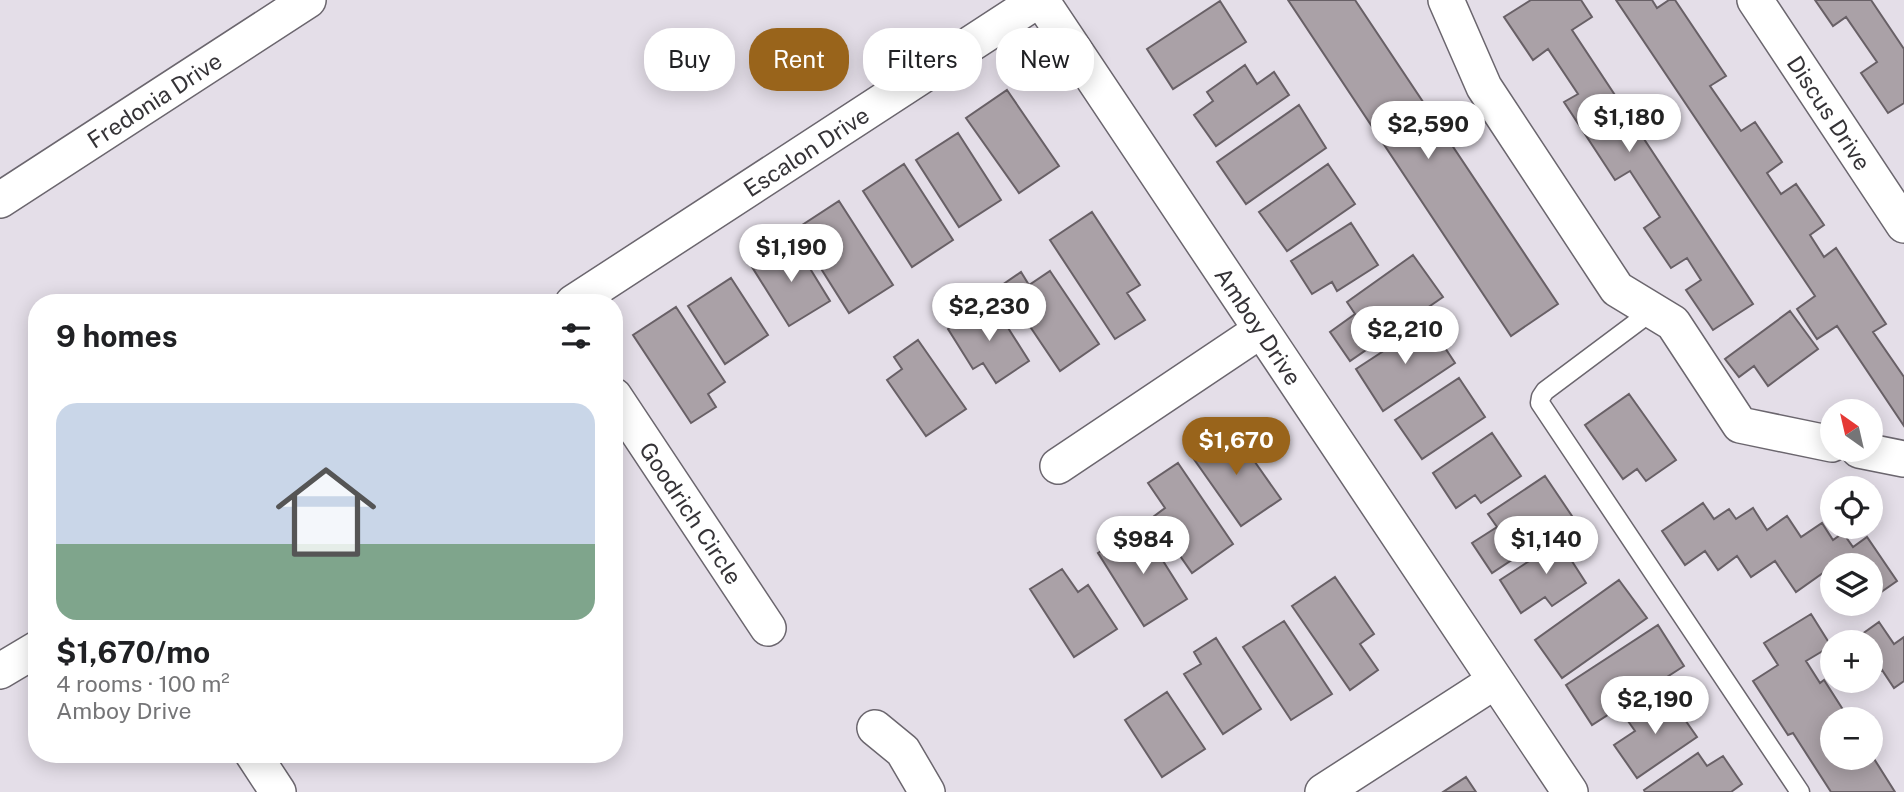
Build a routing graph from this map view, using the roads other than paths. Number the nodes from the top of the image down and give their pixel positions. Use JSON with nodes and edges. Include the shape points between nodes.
{"nodes":[{"id":1,"x":308,"y":0,"type":"edge"},
{"id":2,"x":1039,"y":0,"type":"edge"},
{"id":3,"x":1446,"y":0,"type":"edge"},
{"id":4,"x":1755,"y":0,"type":"edge"},
{"id":5,"x":0,"y":200,"type":"edge"},
{"id":6,"x":1904,"y":225,"type":"edge"},
{"id":7,"x":587,"y":294,"type":"edge"},
{"id":8,"x":1652,"y":311,"type":"junction"},
{"id":9,"x":1261,"y":330,"type":"junction"},
{"id":10,"x":623,"y":410,"type":"edge"},
{"id":11,"x":1820,"y":442,"type":"edge"},
{"id":12,"x":1883,"y":455,"type":"edge"},
{"id":13,"x":1904,"y":459,"type":"edge"},
{"id":14,"x":1058,"y":466,"type":"dead end"},
{"id":15,"x":768,"y":628,"type":"dead end"},
{"id":16,"x":28,"y":654,"type":"edge"},
{"id":17,"x":0,"y":671,"type":"edge"},
{"id":18,"x":1495,"y":681,"type":"junction"},
{"id":19,"x":875,"y":728,"type":"dead end"},
{"id":20,"x":259,"y":763,"type":"edge"},
{"id":21,"x":278,"y":792,"type":"edge"},
{"id":22,"x":927,"y":792,"type":"edge"},
{"id":23,"x":1324,"y":792,"type":"edge"},
{"id":24,"x":1570,"y":792,"type":"edge"},
{"id":25,"x":1800,"y":792,"type":"edge"}],
"edges":[{"from":1,"to":5,"type":"street","name":"Fredonia Drive"},
{"from":2,"to":7,"type":"street","name":"Escalon Drive"},
{"from":2,"to":9,"type":"street","name":"Amboy Drive"},
{"from":3,"to":8,"type":"street","via":[[1484,87],[1602,267],[1617,289]]},
{"from":4,"to":6,"type":"street","name":"Discus Drive"},
{"from":8,"to":11,"type":"street","via":[[1672,323],[1740,425]]},
{"from":8,"to":25,"type":"lane","via":[[1545,391],[1541,403]]},
{"from":9,"to":14,"type":"street"},
{"from":9,"to":18,"type":"street","name":"Amboy Drive"},
{"from":10,"to":15,"type":"street","name":"Goodrich Circle"},
{"from":12,"to":13,"type":"street"},
{"from":16,"to":17,"type":"street"},
{"from":18,"to":23,"type":"street"},
{"from":18,"to":24,"type":"street","name":"Amboy Drive"},
{"from":19,"to":22,"type":"street","via":[[903,751]]},
{"from":20,"to":21,"type":"street"}]}
